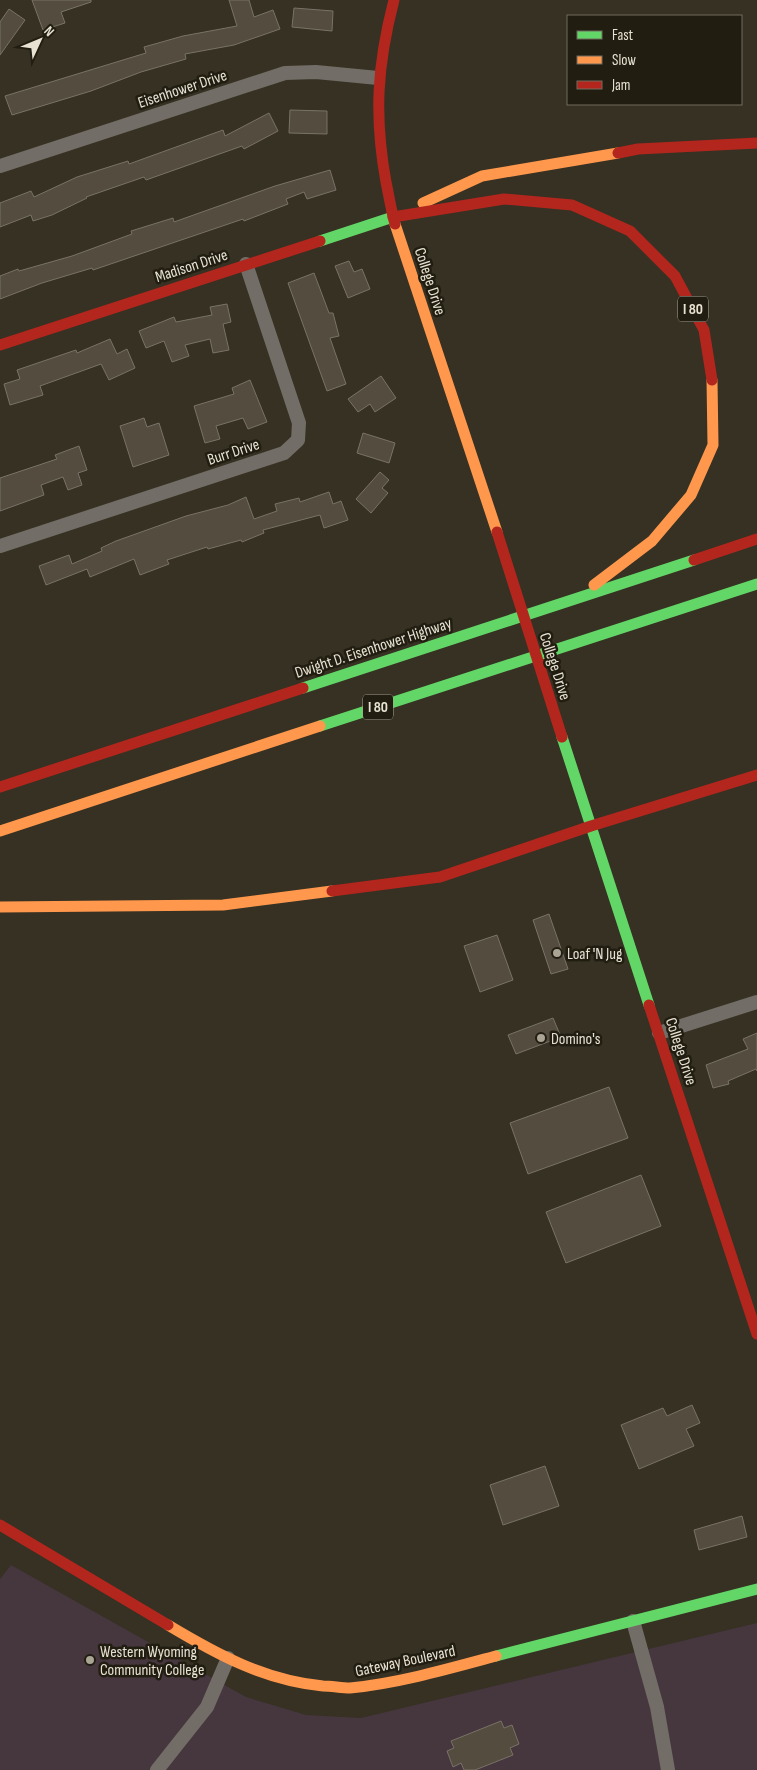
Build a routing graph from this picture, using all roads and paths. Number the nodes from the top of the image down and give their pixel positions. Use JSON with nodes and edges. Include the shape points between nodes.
{"nodes":[{"id":1,"x":394,"y":0,"type":"edge"},
{"id":2,"x":378,"y":78,"type":"junction"},
{"id":3,"x":757,"y":142,"type":"edge"},
{"id":4,"x":0,"y":166,"type":"edge"},
{"id":5,"x":393,"y":217,"type":"junction"},
{"id":6,"x":246,"y":264,"type":"junction"},
{"id":7,"x":0,"y":345,"type":"edge"},
{"id":8,"x":757,"y":539,"type":"edge"},
{"id":9,"x":0,"y":546,"type":"edge"},
{"id":10,"x":757,"y":584,"type":"edge"},
{"id":11,"x":579,"y":597,"type":"junction"},
{"id":12,"x":757,"y":775,"type":"edge"},
{"id":13,"x":0,"y":787,"type":"edge"},
{"id":14,"x":591,"y":826,"type":"junction"},
{"id":15,"x":0,"y":831,"type":"edge"},
{"id":16,"x":0,"y":906,"type":"edge"},
{"id":17,"x":757,"y":1002,"type":"edge"},
{"id":18,"x":659,"y":1033,"type":"junction"},
{"id":19,"x":757,"y":1334,"type":"edge"},
{"id":20,"x":0,"y":1525,"type":"edge"},
{"id":21,"x":757,"y":1589,"type":"edge"},
{"id":22,"x":633,"y":1621,"type":"junction"},
{"id":23,"x":228,"y":1658,"type":"junction"},
{"id":24,"x":157,"y":1770,"type":"edge"},
{"id":25,"x":668,"y":1770,"type":"edge"}],
"edges":[{"from":1,"to":2,"type":"main road","name":"College Drive","via":[[383,41]]},
{"from":2,"to":4,"type":"street","name":"Eisenhower Drive","via":[[316,72],[285,73]]},
{"from":2,"to":5,"type":"main road","name":"College Drive","via":[[379,144]]},
{"from":3,"to":5,"type":"main road","via":[[638,149],[482,176]]},
{"from":5,"to":6,"type":"main road","name":"Madison Drive"},
{"from":5,"to":11,"type":"main road","number":"I 80","via":[[504,199],[572,205],[630,231],[675,276],[704,330],[713,387],[713,445],[691,495],[652,541]]},
{"from":5,"to":14,"type":"main road","name":"College Drive","bridge":true},
{"from":6,"to":7,"type":"main road","name":"Madison Drive"},
{"from":6,"to":9,"type":"street","name":"Burr Drive","via":[[299,423],[298,440],[284,453]]},
{"from":8,"to":11,"type":"main road","name":"Dwight D. Eisenhower Highway","number":"I 80"},
{"from":10,"to":15,"type":"main road","number":"I 80"},
{"from":11,"to":13,"type":"main road","name":"Dwight D. Eisenhower Highway","number":"I 80"},
{"from":12,"to":14,"type":"main road"},
{"from":14,"to":16,"type":"main road","via":[[440,877],[223,905]]},
{"from":14,"to":18,"type":"main road","name":"College Drive"},
{"from":17,"to":18,"type":"street"},
{"from":18,"to":19,"type":"main road","name":"College Drive"},
{"from":20,"to":23,"type":"main road","name":"Gateway Boulevard","via":[[209,1650]]},
{"from":21,"to":22,"type":"main road","name":"Gateway Boulevard"},
{"from":22,"to":23,"type":"main road","name":"Gateway Boulevard","via":[[408,1679],[348,1688],[307,1684],[262,1674]]},
{"from":22,"to":25,"type":"street","via":[[657,1707]]},
{"from":23,"to":24,"type":"street","via":[[207,1707]]}]}
